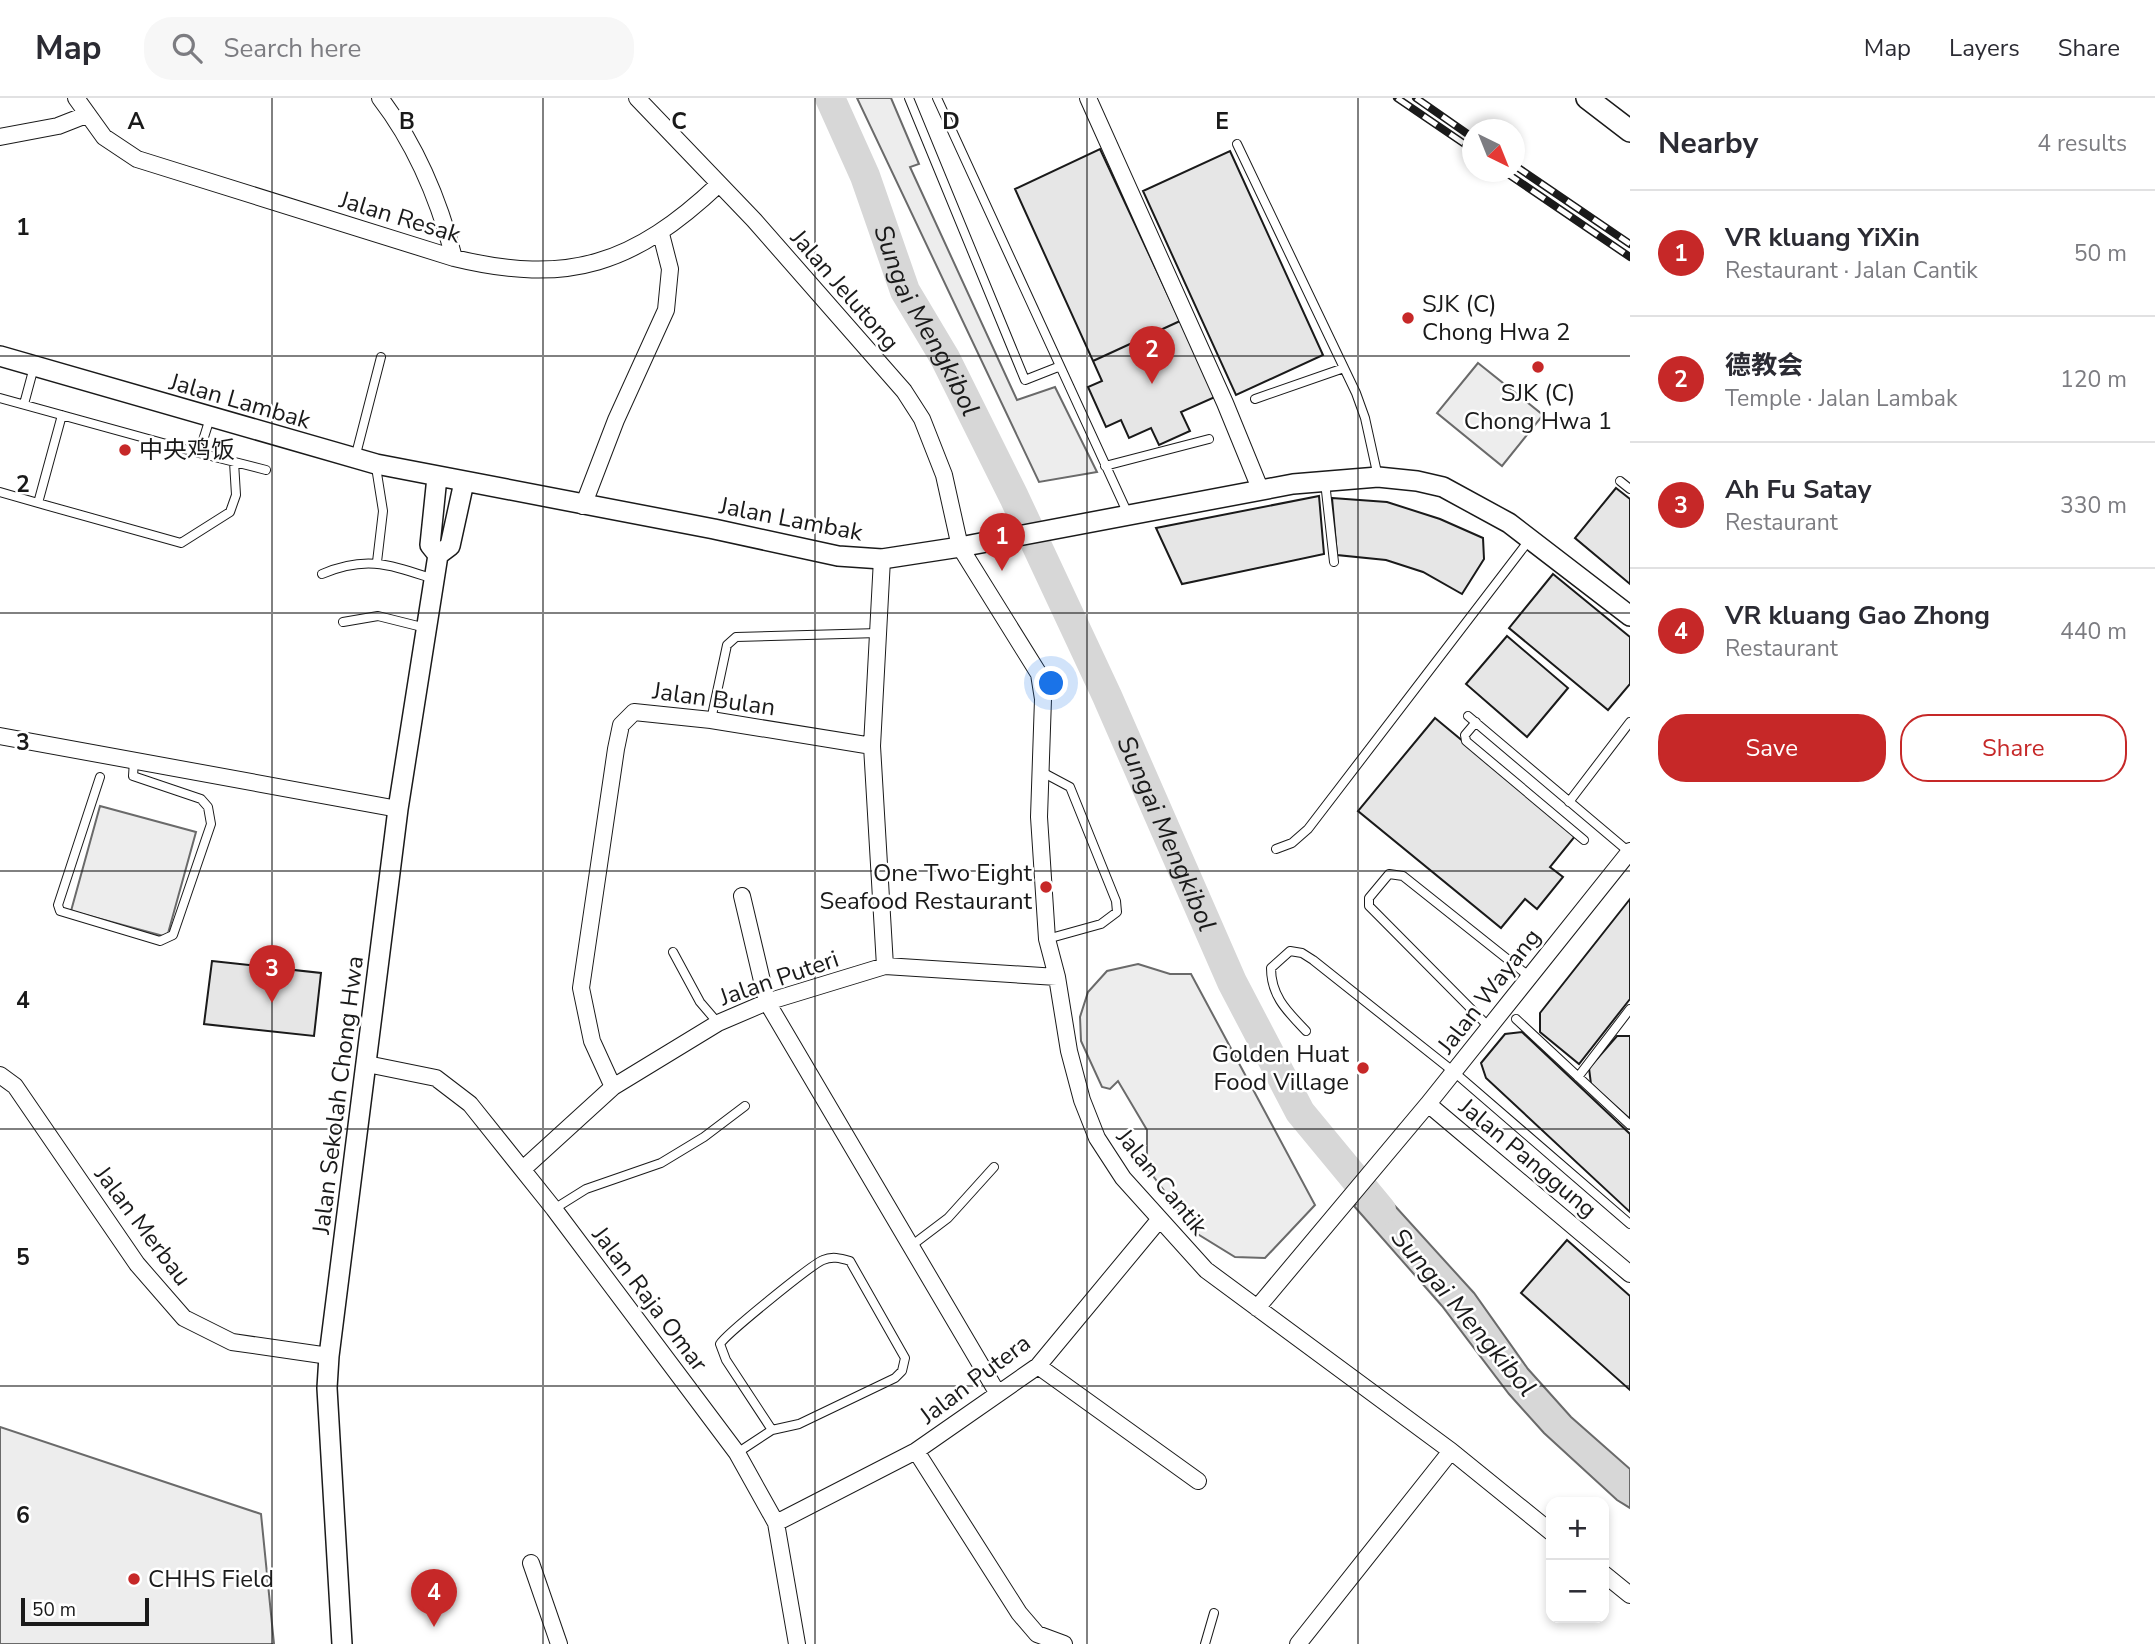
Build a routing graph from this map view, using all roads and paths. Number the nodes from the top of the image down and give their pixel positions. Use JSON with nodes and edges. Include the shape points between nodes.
{"nodes":[{"id":1,"x":76,"y":98,"type":"edge"},
{"id":2,"x":380,"y":98,"type":"edge"},
{"id":3,"x":637,"y":98,"type":"edge"},
{"id":4,"x":909,"y":98,"type":"edge"},
{"id":5,"x":937,"y":98,"type":"edge"},
{"id":6,"x":1088,"y":98,"type":"edge"},
{"id":7,"x":1587,"y":98,"type":"edge"},
{"id":8,"x":86,"y":115,"type":"junction"},
{"id":9,"x":1630,"y":131,"type":"edge"},
{"id":10,"x":0,"y":136,"type":"edge"},
{"id":11,"x":1237,"y":144,"type":"dead end"},
{"id":12,"x":719,"y":184,"type":"junction"},
{"id":13,"x":661,"y":234,"type":"junction"},
{"id":14,"x":454,"y":258,"type":"junction"},
{"id":15,"x":0,"y":356,"type":"edge"},
{"id":16,"x":381,"y":358,"type":"dead end"},
{"id":17,"x":34,"y":366,"type":"junction"},
{"id":18,"x":1058,"y":367,"type":"junction"},
{"id":19,"x":1344,"y":368,"type":"junction"},
{"id":20,"x":0,"y":397,"type":"edge"},
{"id":21,"x":1255,"y":399,"type":"dead end"},
{"id":22,"x":24,"y":404,"type":"junction"},
{"id":23,"x":62,"y":415,"type":"junction"},
{"id":24,"x":210,"y":418,"type":"junction"},
{"id":25,"x":1209,"y":439,"type":"dead end"},
{"id":26,"x":199,"y":453,"type":"junction"},
{"id":27,"x":355,"y":458,"type":"junction"},
{"id":28,"x":234,"y":462,"type":"junction"},
{"id":29,"x":376,"y":464,"type":"junction"},
{"id":30,"x":1105,"y":466,"type":"junction"},
{"id":31,"x":266,"y":470,"type":"dead end"},
{"id":32,"x":437,"y":477,"type":"junction"},
{"id":33,"x":1378,"y":477,"type":"junction"},
{"id":34,"x":1620,"y":481,"type":"dead end"},
{"id":35,"x":464,"y":482,"type":"junction"},
{"id":36,"x":1325,"y":482,"type":"junction"},
{"id":37,"x":1630,"y":489,"type":"edge"},
{"id":38,"x":1261,"y":491,"type":"junction"},
{"id":39,"x":0,"y":492,"type":"edge"},
{"id":40,"x":38,"y":503,"type":"junction"},
{"id":41,"x":583,"y":506,"type":"junction"},
{"id":42,"x":1128,"y":514,"type":"junction"},
{"id":43,"x":1531,"y":538,"type":"junction"},
{"id":44,"x":960,"y":547,"type":"junction"},
{"id":45,"x":438,"y":555,"type":"junction"},
{"id":46,"x":882,"y":559,"type":"junction"},
{"id":47,"x":377,"y":562,"type":"junction"},
{"id":48,"x":1335,"y":562,"type":"dead end"},
{"id":49,"x":322,"y":575,"type":"dead end"},
{"id":50,"x":434,"y":579,"type":"junction"},
{"id":51,"x":1630,"y":616,"type":"edge"},
{"id":52,"x":343,"y":622,"type":"dead end"},
{"id":53,"x":426,"y":628,"type":"junction"},
{"id":54,"x":879,"y":633,"type":"junction"},
{"id":55,"x":1468,"y":716,"type":"dead end"},
{"id":56,"x":711,"y":720,"type":"junction"},
{"id":57,"x":1476,"y":722,"type":"junction"},
{"id":58,"x":1630,"y":722,"type":"edge"},
{"id":59,"x":0,"y":736,"type":"edge"},
{"id":60,"x":873,"y":746,"type":"junction"},
{"id":61,"x":134,"y":761,"type":"junction"},
{"id":62,"x":1040,"y":771,"type":"junction"},
{"id":63,"x":100,"y":777,"type":"dead end"},
{"id":64,"x":1569,"y":802,"type":"junction"},
{"id":65,"x":398,"y":809,"type":"junction"},
{"id":66,"x":1584,"y":839,"type":"dead end"},
{"id":67,"x":1276,"y":849,"type":"dead end"},
{"id":68,"x":1630,"y":852,"type":"edge"},
{"id":69,"x":742,"y":896,"type":"dead end"},
{"id":70,"x":1047,"y":939,"type":"junction"},
{"id":71,"x":673,"y":952,"type":"dead end"},
{"id":72,"x":885,"y":966,"type":"junction"},
{"id":73,"x":1057,"y":976,"type":"junction"},
{"id":74,"x":1530,"y":977,"type":"junction"},
{"id":75,"x":767,"y":1002,"type":"junction"},
{"id":76,"x":1630,"y":1010,"type":"edge"},
{"id":77,"x":1516,"y":1019,"type":"dead end"},
{"id":78,"x":718,"y":1023,"type":"junction"},
{"id":79,"x":1490,"y":1028,"type":"junction"},
{"id":80,"x":1306,"y":1031,"type":"dead end"},
{"id":81,"x":367,"y":1064,"type":"junction"},
{"id":82,"x":1454,"y":1072,"type":"junction"},
{"id":83,"x":0,"y":1075,"type":"edge"},
{"id":84,"x":1577,"y":1077,"type":"junction"},
{"id":85,"x":613,"y":1087,"type":"junction"},
{"id":86,"x":1428,"y":1104,"type":"junction"},
{"id":87,"x":745,"y":1106,"type":"dead end"},
{"id":88,"x":1630,"y":1125,"type":"edge"},
{"id":89,"x":994,"y":1167,"type":"dead end"},
{"id":90,"x":523,"y":1169,"type":"junction"},
{"id":91,"x":554,"y":1209,"type":"junction"},
{"id":92,"x":1159,"y":1220,"type":"junction"},
{"id":93,"x":1630,"y":1224,"type":"edge"},
{"id":94,"x":911,"y":1246,"type":"junction"},
{"id":95,"x":1630,"y":1274,"type":"edge"},
{"id":96,"x":1258,"y":1308,"type":"junction"},
{"id":97,"x":329,"y":1356,"type":"junction"},
{"id":98,"x":1038,"y":1366,"type":"junction"},
{"id":99,"x":998,"y":1394,"type":"junction"},
{"id":100,"x":772,"y":1430,"type":"junction"},
{"id":101,"x":916,"y":1451,"type":"junction"},
{"id":102,"x":1451,"y":1451,"type":"junction"},
{"id":103,"x":737,"y":1453,"type":"junction"},
{"id":104,"x":1198,"y":1481,"type":"dead end"},
{"id":105,"x":776,"y":1523,"type":"junction"},
{"id":106,"x":1546,"y":1528,"type":"edge"},
{"id":107,"x":531,"y":1563,"type":"dead end"},
{"id":108,"x":1609,"y":1578,"type":"edge"},
{"id":109,"x":1630,"y":1595,"type":"edge"},
{"id":110,"x":1214,"y":1613,"type":"dead end"},
{"id":111,"x":1037,"y":1634,"type":"junction"},
{"id":112,"x":342,"y":1644,"type":"edge"},
{"id":113,"x":559,"y":1644,"type":"edge"},
{"id":114,"x":797,"y":1644,"type":"edge"},
{"id":115,"x":1024,"y":1644,"type":"edge"},
{"id":116,"x":1064,"y":1644,"type":"edge"},
{"id":117,"x":1205,"y":1644,"type":"edge"},
{"id":118,"x":1297,"y":1644,"type":"edge"}],
"edges":[{"from":1,"to":8,"type":"street","name":"Jalan Resak"},
{"from":2,"to":14,"type":"street","via":[[426,174]]},
{"from":3,"to":12,"type":"street","name":"Jalan Jelutong"},
{"from":4,"to":18,"type":"lane","via":[[1025,380]]},
{"from":5,"to":18,"type":"lane"},
{"from":6,"to":38,"type":"street"},
{"from":7,"to":9,"type":"main road"},
{"from":8,"to":10,"type":"street","via":[[58,126]]},
{"from":8,"to":14,"type":"street","name":"Jalan Resak","via":[[104,137],[137,159]]},
{"from":11,"to":19,"type":"lane"},
{"from":12,"to":13,"type":"street","name":"Jalan Resak"},
{"from":12,"to":44,"type":"street","name":"Jalan Jelutong","via":[[910,400],[944,475]]},
{"from":13,"to":14,"type":"street","name":"Jalan Resak","via":[[606,259],[552,270],[494,268]]},
{"from":13,"to":41,"type":"street","via":[[670,269],[666,310]]},
{"from":15,"to":17,"type":"street","name":"Jalan Lambak"},
{"from":16,"to":27,"type":"lane"},
{"from":17,"to":22,"type":"lane"},
{"from":17,"to":24,"type":"street","name":"Jalan Lambak"},
{"from":18,"to":30,"type":"lane"},
{"from":19,"to":21,"type":"lane"},
{"from":19,"to":33,"type":"lane","via":[[1365,418]]},
{"from":20,"to":22,"type":"lane"},
{"from":22,"to":23,"type":"lane"},
{"from":23,"to":26,"type":"lane"},
{"from":23,"to":40,"type":"lane"},
{"from":24,"to":26,"type":"lane"},
{"from":24,"to":27,"type":"street","name":"Jalan Lambak"},
{"from":25,"to":30,"type":"lane"},
{"from":26,"to":28,"type":"lane"},
{"from":27,"to":29,"type":"street","name":"Jalan Lambak"},
{"from":28,"to":31,"type":"lane"},
{"from":28,"to":40,"type":"lane","via":[[236,495],[230,512],[181,542]]},
{"from":29,"to":32,"type":"street","name":"Jalan Lambak"},
{"from":29,"to":47,"type":"lane","via":[[383,511]]},
{"from":30,"to":42,"type":"lane"},
{"from":32,"to":35,"type":"street","name":"Jalan Lambak"},
{"from":32,"to":45,"type":"street","name":"Jalan Sekolah Chong Hwa","via":[[430,545]]},
{"from":33,"to":36,"type":"street","name":"Jalan Lambak"},
{"from":33,"to":43,"type":"street","name":"Jalan Lambak","via":[[1443,487]]},
{"from":34,"to":37,"type":"lane"},
{"from":35,"to":41,"type":"street","name":"Jalan Lambak"},
{"from":35,"to":45,"type":"street","name":"Jalan Sekolah Chong Hwa","via":[[450,546]]},
{"from":36,"to":38,"type":"street","name":"Jalan Lambak"},
{"from":36,"to":48,"type":"lane"},
{"from":38,"to":42,"type":"street","name":"Jalan Lambak"},
{"from":39,"to":40,"type":"lane"},
{"from":41,"to":46,"type":"street","name":"Jalan Lambak","via":[[838,556]]},
{"from":42,"to":44,"type":"street","name":"Jalan Lambak"},
{"from":43,"to":51,"type":"street","name":"Jalan Lambak"},
{"from":43,"to":67,"type":"lane","via":[[1308,829]]},
{"from":44,"to":46,"type":"street","name":"Jalan Lambak"},
{"from":44,"to":62,"type":"street","name":"Jalan Cantik","via":[[1039,674]]},
{"from":45,"to":50,"type":"street","name":"Jalan Sekolah Chong Hwa"},
{"from":46,"to":54,"type":"street"},
{"from":47,"to":49,"type":"lane","via":[[353,564]]},
{"from":47,"to":50,"type":"lane"},
{"from":50,"to":53,"type":"street","name":"Jalan Sekolah Chong Hwa"},
{"from":52,"to":53,"type":"lane","via":[[377,616]]},
{"from":53,"to":65,"type":"street","name":"Jalan Sekolah Chong Hwa"},
{"from":54,"to":56,"type":"lane","via":[[736,637],[727,645]]},
{"from":54,"to":60,"type":"street"},
{"from":55,"to":57,"type":"lane"},
{"from":56,"to":60,"type":"street","name":"Jalan Bulan"},
{"from":56,"to":85,"type":"street","name":"Jalan Bulan","via":[[634,712],[621,724],[582,988],[592,1041]]},
{"from":57,"to":64,"type":"lane"},
{"from":57,"to":66,"type":"lane","via":[[1465,735],[1466,741]]},
{"from":58,"to":64,"type":"lane"},
{"from":59,"to":61,"type":"street"},
{"from":60,"to":72,"type":"street"},
{"from":61,"to":63,"type":"lane","via":[[133,776],[201,799],[208,807],[211,824],[173,935],[167,940],[60,911],[58,905]]},
{"from":61,"to":65,"type":"street"},
{"from":62,"to":70,"type":"street","name":"Jalan Cantik"},
{"from":62,"to":70,"type":"lane","via":[[1070,786],[1117,912],[1101,925]]},
{"from":64,"to":68,"type":"lane"},
{"from":65,"to":81,"type":"street","name":"Jalan Sekolah Chong Hwa"},
{"from":68,"to":74,"type":"street","name":"Jalan Wayang"},
{"from":69,"to":75,"type":"street"},
{"from":70,"to":73,"type":"street","name":"Jalan Cantik"},
{"from":71,"to":78,"type":"lane","via":[[700,1002]]},
{"from":72,"to":73,"type":"street","name":"Jalan Puteri"},
{"from":72,"to":75,"type":"street","name":"Jalan Puteri"},
{"from":73,"to":92,"type":"street","name":"Jalan Cantik","via":[[1069,1051],[1097,1138]]},
{"from":74,"to":79,"type":"street","name":"Jalan Wayang"},
{"from":74,"to":79,"type":"lane","via":[[1403,876],[1389,874],[1369,898],[1369,906]]},
{"from":75,"to":78,"type":"street","name":"Jalan Puteri"},
{"from":75,"to":94,"type":"street"},
{"from":76,"to":84,"type":"lane"},
{"from":77,"to":84,"type":"lane"},
{"from":78,"to":85,"type":"street","name":"Jalan Puteri"},
{"from":79,"to":82,"type":"street","name":"Jalan Wayang"},
{"from":80,"to":82,"type":"lane","via":[[1280,1003],[1271,984],[1271,968],[1290,951],[1313,960]]},
{"from":81,"to":90,"type":"street","name":"Jalan Raja Omar","via":[[436,1078],[470,1104]]},
{"from":81,"to":97,"type":"street","name":"Jalan Sekolah Chong Hwa"},
{"from":82,"to":86,"type":"street","name":"Jalan Wayang"},
{"from":82,"to":93,"type":"lane"},
{"from":83,"to":97,"type":"street","name":"Jalan Merbau","via":[[15,1086],[137,1264],[184,1318],[232,1342]]},
{"from":84,"to":88,"type":"lane"},
{"from":85,"to":90,"type":"street","name":"Jalan Puteri"},
{"from":86,"to":95,"type":"street","name":"Jalan Panggung"},
{"from":86,"to":96,"type":"street","name":"Jalan Wayang"},
{"from":87,"to":91,"type":"lane","via":[[661,1163],[586,1189]]},
{"from":89,"to":94,"type":"lane","via":[[948,1218]]},
{"from":90,"to":91,"type":"street","name":"Jalan Raja Omar"},
{"from":91,"to":103,"type":"street","name":"Jalan Raja Omar"},
{"from":92,"to":96,"type":"street","name":"Jalan Cantik","via":[[1206,1270]]},
{"from":92,"to":98,"type":"street","name":"Jalan Putera"},
{"from":94,"to":99,"type":"street"},
{"from":96,"to":102,"type":"street","name":"Jalan Cantik"},
{"from":97,"to":112,"type":"street","name":"Jalan Sekolah Chong Hwa"},
{"from":98,"to":99,"type":"street","name":"Jalan Putera"},
{"from":98,"to":104,"type":"street"},
{"from":99,"to":101,"type":"street","name":"Jalan Putera"},
{"from":100,"to":100,"type":"lane","via":[[831,1410],[902,1371],[905,1358],[849,1261],[838,1257],[822,1260],[720,1344]]},
{"from":100,"to":103,"type":"lane"},
{"from":101,"to":105,"type":"street","name":"Jalan Putera"},
{"from":101,"to":111,"type":"street"},
{"from":102,"to":106,"type":"street","name":"Jalan Cantik"},
{"from":102,"to":118,"type":"street"},
{"from":103,"to":105,"type":"street","name":"Jalan Raja Omar"},
{"from":105,"to":114,"type":"street","name":"Jalan Raja Omar"},
{"from":107,"to":113,"type":"street"},
{"from":108,"to":109,"type":"street"},
{"from":110,"to":117,"type":"lane"},
{"from":111,"to":115,"type":"street"},
{"from":111,"to":116,"type":"street"}]}
